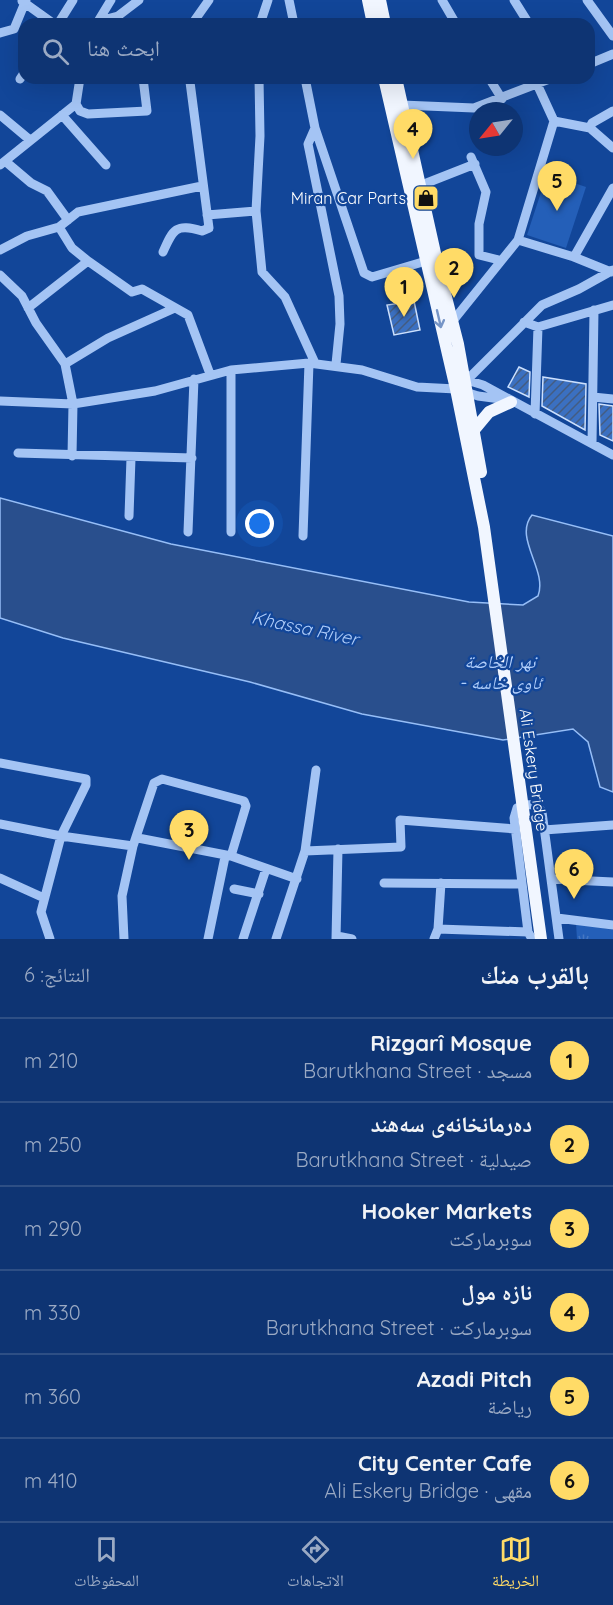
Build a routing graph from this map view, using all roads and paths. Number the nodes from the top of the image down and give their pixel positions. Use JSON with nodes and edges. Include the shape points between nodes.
{"nodes":[{"id":1,"x":73,"y":0,"type":"edge"},
{"id":2,"x":111,"y":0,"type":"edge"},
{"id":3,"x":139,"y":0,"type":"edge"},
{"id":4,"x":209,"y":0,"type":"edge"},
{"id":5,"x":268,"y":0,"type":"edge"},
{"id":6,"x":289,"y":0,"type":"edge"},
{"id":7,"x":368,"y":0,"type":"edge"},
{"id":8,"x":380,"y":0,"type":"edge"},
{"id":9,"x":442,"y":0,"type":"edge"},
{"id":10,"x":514,"y":0,"type":"edge"},
{"id":11,"x":587,"y":0,"type":"edge"},
{"id":12,"x":24,"y":1,"type":"edge"},
{"id":13,"x":48,"y":18,"type":"edge"},
{"id":14,"x":60,"y":18,"type":"edge"},
{"id":15,"x":100,"y":18,"type":"edge"},
{"id":16,"x":111,"y":18,"type":"edge"},
{"id":17,"x":196,"y":18,"type":"edge"},
{"id":18,"x":263,"y":18,"type":"edge"},
{"id":19,"x":293,"y":18,"type":"edge"},
{"id":20,"x":372,"y":18,"type":"edge"},
{"id":21,"x":384,"y":18,"type":"edge"},
{"id":22,"x":452,"y":18,"type":"edge"},
{"id":23,"x":525,"y":18,"type":"edge"},
{"id":24,"x":0,"y":33,"type":"edge"},
{"id":25,"x":613,"y":36,"type":"edge"},
{"id":26,"x":612,"y":57,"type":"edge"},
{"id":27,"x":595,"y":62,"type":"edge"},
{"id":28,"x":79,"y":84,"type":"edge"},
{"id":29,"x":144,"y":84,"type":"edge"},
{"id":30,"x":190,"y":84,"type":"edge"},
{"id":31,"x":259,"y":84,"type":"edge"},
{"id":32,"x":306,"y":84,"type":"edge"},
{"id":33,"x":385,"y":84,"type":"edge"},
{"id":34,"x":397,"y":84,"type":"edge"},
{"id":35,"x":493,"y":84,"type":"edge"},
{"id":36,"x":537,"y":84,"type":"joint"},
{"id":37,"x":502,"y":99,"type":"junction"},
{"id":38,"x":76,"y":104,"type":"junction"},
{"id":39,"x":402,"y":105,"type":"junction"},
{"id":40,"x":613,"y":111,"type":"edge"},
{"id":41,"x":0,"y":115,"type":"edge"},
{"id":42,"x":62,"y":115,"type":"junction"},
{"id":43,"x":554,"y":121,"type":"junction"},
{"id":44,"x":315,"y":128,"type":"junction"},
{"id":45,"x":590,"y":128,"type":"junction"},
{"id":46,"x":30,"y":140,"type":"junction"},
{"id":47,"x":613,"y":148,"type":"edge"},
{"id":48,"x":3,"y":163,"type":"edge"},
{"id":49,"x":106,"y":165,"type":"dead end"},
{"id":50,"x":202,"y":186,"type":"junction"},
{"id":51,"x":419,"y":186,"type":"junction"},
{"id":52,"x":613,"y":188,"type":"edge"},
{"id":53,"x":256,"y":211,"type":"junction"},
{"id":54,"x":207,"y":215,"type":"junction"},
{"id":55,"x":68,"y":220,"type":"junction"},
{"id":56,"x":59,"y":227,"type":"junction"},
{"id":57,"x":518,"y":240,"type":"junction"},
{"id":58,"x":0,"y":250,"type":"edge"},
{"id":59,"x":163,"y":252,"type":"dead end"},
{"id":60,"x":574,"y":257,"type":"junction"},
{"id":61,"x":499,"y":260,"type":"junction"},
{"id":62,"x":88,"y":261,"type":"junction"},
{"id":63,"x":426,"y":261,"type":"junction"},
{"id":64,"x":612,"y":271,"type":"edge"},
{"id":65,"x":0,"y":275,"type":"edge"},
{"id":66,"x":613,"y":305,"type":"edge"},
{"id":67,"x":28,"y":308,"type":"junction"},
{"id":68,"x":175,"y":309,"type":"junction"},
{"id":69,"x":594,"y":310,"type":"junction"},
{"id":70,"x":452,"y":322,"type":"junction"},
{"id":71,"x":524,"y":322,"type":"junction"},
{"id":72,"x":538,"y":327,"type":"junction"},
{"id":73,"x":452,"y":346,"type":"junction"},
{"id":74,"x":312,"y":363,"type":"junction"},
{"id":75,"x":65,"y":364,"type":"junction"},
{"id":76,"x":336,"y":364,"type":"junction"},
{"id":77,"x":231,"y":370,"type":"junction"},
{"id":78,"x":210,"y":374,"type":"junction"},
{"id":79,"x":194,"y":379,"type":"junction"},
{"id":80,"x":463,"y":388,"type":"junction"},
{"id":81,"x":593,"y":397,"type":"junction"},
{"id":82,"x":613,"y":399,"type":"edge"},
{"id":83,"x":0,"y":401,"type":"edge"},
{"id":84,"x":510,"y":401,"type":"junction"},
{"id":85,"x":73,"y":404,"type":"junction"},
{"id":86,"x":535,"y":414,"type":"junction"},
{"id":87,"x":474,"y":430,"type":"junction"},
{"id":88,"x":592,"y":443,"type":"junction"},
{"id":89,"x":18,"y":453,"type":"dead end"},
{"id":90,"x":613,"y":454,"type":"edge"},
{"id":91,"x":72,"y":456,"type":"junction"},
{"id":92,"x":131,"y":458,"type":"junction"},
{"id":93,"x":192,"y":458,"type":"junction"},
{"id":94,"x":129,"y":516,"type":"dead end"},
{"id":95,"x":488,"y":527,"type":"junction"},
{"id":96,"x":188,"y":532,"type":"dead end"},
{"id":97,"x":231,"y":532,"type":"dead end"},
{"id":98,"x":303,"y":537,"type":"dead end"},
{"id":99,"x":0,"y":763,"type":"edge"},
{"id":100,"x":316,"y":770,"type":"dead end"},
{"id":101,"x":0,"y":824,"type":"edge"},
{"id":102,"x":613,"y":825,"type":"edge"},
{"id":103,"x":515,"y":829,"type":"junction"},
{"id":104,"x":544,"y":830,"type":"junction"},
{"id":105,"x":62,"y":836,"type":"junction"},
{"id":106,"x":135,"y":842,"type":"junction"},
{"id":107,"x":338,"y":849,"type":"junction"},
{"id":108,"x":304,"y":851,"type":"junction"},
{"id":109,"x":228,"y":856,"type":"junction"},
{"id":110,"x":266,"y":869,"type":"junction"},
{"id":111,"x":0,"y":878,"type":"edge"},
{"id":112,"x":297,"y":879,"type":"junction"},
{"id":113,"x":551,"y":879,"type":"junction"},
{"id":114,"x":613,"y":882,"type":"edge"},
{"id":115,"x":384,"y":883,"type":"dead end"},
{"id":116,"x":441,"y":883,"type":"junction"},
{"id":117,"x":522,"y":885,"type":"junction"},
{"id":118,"x":234,"y":889,"type":"dead end"},
{"id":119,"x":259,"y":894,"type":"junction"},
{"id":120,"x":44,"y":898,"type":"junction"},
{"id":121,"x":540,"y":910,"type":"junction"},
{"id":122,"x":557,"y":918,"type":"junction"},
{"id":123,"x":613,"y":925,"type":"edge"},
{"id":124,"x":438,"y":929,"type":"junction"},
{"id":125,"x":486,"y":935,"type":"edge"},
{"id":126,"x":530,"y":935,"type":"edge"},
{"id":127,"x":336,"y":938,"type":"edge"},
{"id":128,"x":50,"y":939,"type":"edge"},
{"id":129,"x":124,"y":939,"type":"edge"},
{"id":130,"x":208,"y":939,"type":"edge"},
{"id":131,"x":243,"y":939,"type":"edge"},
{"id":132,"x":276,"y":939,"type":"edge"},
{"id":133,"x":352,"y":939,"type":"edge"},
{"id":134,"x":434,"y":939,"type":"edge"},
{"id":135,"x":541,"y":939,"type":"edge"},
{"id":136,"x":548,"y":939,"type":"edge"},
{"id":137,"x":560,"y":939,"type":"edge"}],
"edges":[{"from":1,"to":14,"type":"street"},
{"from":2,"to":15,"type":"street"},
{"from":3,"to":16,"type":"street"},
{"from":4,"to":17,"type":"street"},
{"from":5,"to":18,"type":"street"},
{"from":6,"to":19,"type":"street"},
{"from":7,"to":20,"type":"main road"},
{"from":8,"to":21,"type":"main road"},
{"from":9,"to":22,"type":"street"},
{"from":10,"to":23,"type":"street"},
{"from":11,"to":25,"type":"street"},
{"from":12,"to":13,"type":"street"},
{"from":12,"to":24,"type":"street","via":[[14,29]]},
{"from":26,"to":27,"type":"street"},
{"from":28,"to":38,"type":"street"},
{"from":29,"to":38,"type":"street","via":[[147,111],[88,114]]},
{"from":30,"to":50,"type":"street"},
{"from":31,"to":53,"type":"street"},
{"from":32,"to":44,"type":"street"},
{"from":33,"to":63,"type":"main road"},
{"from":34,"to":39,"type":"main road"},
{"from":35,"to":37,"type":"street"},
{"from":36,"to":37,"type":"street"},
{"from":36,"to":43,"type":"street"},
{"from":37,"to":39,"type":"street","via":[[474,108]]},
{"from":38,"to":42,"type":"street"},
{"from":39,"to":51,"type":"main road"},
{"from":40,"to":45,"type":"street"},
{"from":41,"to":46,"type":"street"},
{"from":42,"to":46,"type":"street"},
{"from":42,"to":49,"type":"street"},
{"from":43,"to":45,"type":"street"},
{"from":43,"to":57,"type":"street"},
{"from":44,"to":63,"type":"street","via":[[364,273],[372,277]]},
{"from":44,"to":76,"type":"street","via":[[308,144],[340,305]]},
{"from":45,"to":47,"type":"street"},
{"from":46,"to":48,"type":"street"},
{"from":48,"to":55,"type":"street","via":[[47,191]]},
{"from":50,"to":54,"type":"street"},
{"from":50,"to":55,"type":"street","via":[[78,212]]},
{"from":51,"to":61,"type":"street","via":[[473,161],[486,192],[479,224],[479,255]]},
{"from":51,"to":70,"type":"main road"},
{"from":52,"to":60,"type":"street"},
{"from":53,"to":54,"type":"street"},
{"from":53,"to":74,"type":"street","via":[[262,272],[285,297]]},
{"from":54,"to":59,"type":"street","via":[[206,231],[179,228],[171,234]]},
{"from":55,"to":56,"type":"street"},
{"from":56,"to":58,"type":"street","via":[[27,236]]},
{"from":56,"to":62,"type":"street","via":[[72,248]]},
{"from":57,"to":60,"type":"street"},
{"from":57,"to":61,"type":"street"},
{"from":60,"to":64,"type":"street"},
{"from":61,"to":70,"type":"street"},
{"from":62,"to":67,"type":"street"},
{"from":62,"to":68,"type":"street","via":[[132,292],[142,289]]},
{"from":63,"to":73,"type":"main road","one_way":true},
{"from":64,"to":71,"type":"street","via":[[547,302]]},
{"from":65,"to":67,"type":"street","via":[[22,296]]},
{"from":66,"to":69,"type":"street"},
{"from":67,"to":75,"type":"street"},
{"from":68,"to":75,"type":"street","via":[[108,338]]},
{"from":68,"to":78,"type":"street","via":[[188,315]]},
{"from":69,"to":72,"type":"street"},
{"from":69,"to":81,"type":"street"},
{"from":70,"to":73,"type":"main road"},
{"from":71,"to":72,"type":"street"},
{"from":71,"to":80,"type":"street"},
{"from":72,"to":86,"type":"street"},
{"from":73,"to":80,"type":"main road"},
{"from":73,"to":80,"type":"main road","via":[[453,375]]},
{"from":74,"to":76,"type":"street"},
{"from":74,"to":77,"type":"street"},
{"from":74,"to":98,"type":"street"},
{"from":75,"to":85,"type":"street"},
{"from":76,"to":80,"type":"street","via":[[406,385]]},
{"from":77,"to":78,"type":"street"},
{"from":77,"to":97,"type":"street"},
{"from":78,"to":79,"type":"street"},
{"from":79,"to":85,"type":"street","via":[[155,391]]},
{"from":79,"to":93,"type":"street"},
{"from":80,"to":84,"type":"street","via":[[483,385]]},
{"from":80,"to":87,"type":"main road"},
{"from":80,"to":95,"type":"main road"},
{"from":81,"to":82,"type":"street"},
{"from":81,"to":88,"type":"street"},
{"from":83,"to":85,"type":"street"},
{"from":84,"to":86,"type":"street"},
{"from":84,"to":87,"type":"main road","via":[[489,412]]},
{"from":85,"to":91,"type":"street"},
{"from":86,"to":88,"type":"street"},
{"from":87,"to":95,"type":"main road"},
{"from":88,"to":90,"type":"street"},
{"from":89,"to":91,"type":"street"},
{"from":91,"to":92,"type":"street"},
{"from":92,"to":93,"type":"street"},
{"from":92,"to":94,"type":"street"},
{"from":93,"to":96,"type":"street"},
{"from":95,"to":121,"type":"main road","name":"Ali Eskery Bridge"},
{"from":99,"to":105,"type":"street","via":[[86,779]]},
{"from":100,"to":108,"type":"street"},
{"from":101,"to":105,"type":"street"},
{"from":102,"to":104,"type":"street"},
{"from":103,"to":104,"type":"street","via":[[515,811],[530,804],[540,808]]},
{"from":103,"to":107,"type":"street","via":[[400,820],[401,847]]},
{"from":103,"to":117,"type":"street"},
{"from":104,"to":113,"type":"street"},
{"from":105,"to":106,"type":"street"},
{"from":105,"to":120,"type":"street"},
{"from":106,"to":109,"type":"street"},
{"from":106,"to":109,"type":"street","via":[[154,783],[162,779],[244,801],[246,806]]},
{"from":106,"to":129,"type":"street","via":[[122,896]]},
{"from":107,"to":108,"type":"street"},
{"from":107,"to":127,"type":"street"},
{"from":108,"to":112,"type":"street"},
{"from":109,"to":110,"type":"street"},
{"from":109,"to":130,"type":"street"},
{"from":110,"to":112,"type":"street"},
{"from":110,"to":119,"type":"street"},
{"from":111,"to":120,"type":"street"},
{"from":112,"to":132,"type":"street"},
{"from":113,"to":114,"type":"street"},
{"from":113,"to":122,"type":"street"},
{"from":115,"to":116,"type":"street"},
{"from":116,"to":117,"type":"street"},
{"from":116,"to":124,"type":"street"},
{"from":117,"to":126,"type":"street"},
{"from":118,"to":119,"type":"street"},
{"from":119,"to":131,"type":"street"},
{"from":120,"to":128,"type":"street","via":[[41,912]]},
{"from":121,"to":135,"type":"main road"},
{"from":121,"to":136,"type":"main road"},
{"from":122,"to":123,"type":"street"},
{"from":122,"to":137,"type":"street"},
{"from":124,"to":125,"type":"street"},
{"from":124,"to":134,"type":"street"},
{"from":125,"to":126,"type":"street"},
{"from":127,"to":133,"type":"street"}]}
